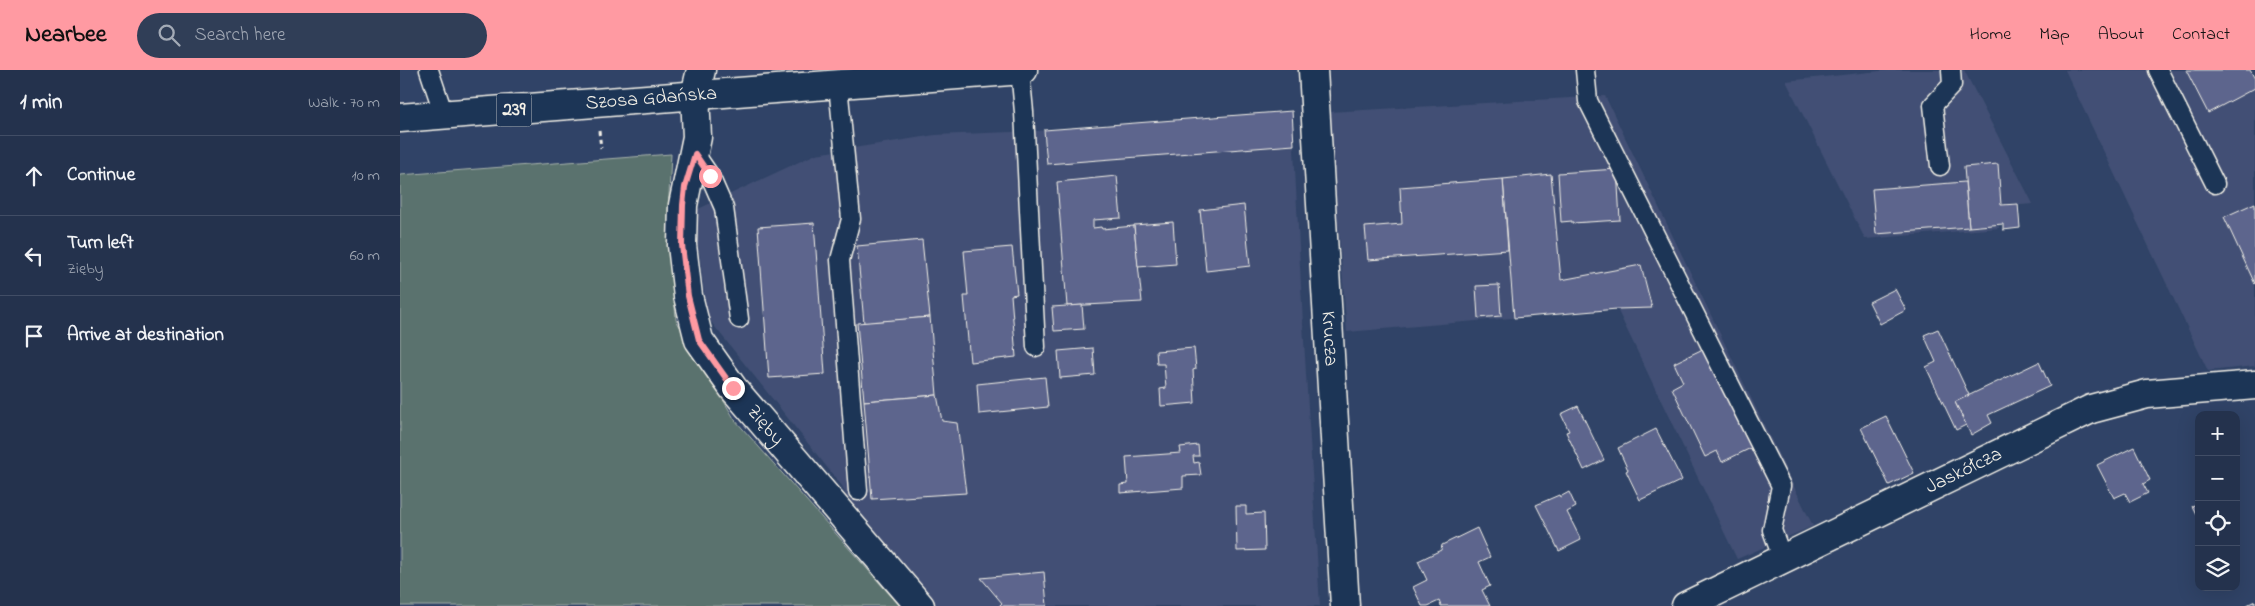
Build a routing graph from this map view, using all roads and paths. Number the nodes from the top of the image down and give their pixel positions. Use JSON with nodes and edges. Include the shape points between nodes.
{"nodes":[{"id":1,"x":429,"y":70,"type":"edge"},
{"id":2,"x":1022,"y":70,"type":"edge"},
{"id":3,"x":1313,"y":70,"type":"edge"},
{"id":4,"x":1585,"y":70,"type":"edge"},
{"id":5,"x":1951,"y":70,"type":"edge"},
{"id":6,"x":2158,"y":70,"type":"edge"},
{"id":7,"x":698,"y":82,"type":"edge"},
{"id":8,"x":838,"y":85,"type":"junction"},
{"id":9,"x":444,"y":115,"type":"junction"},
{"id":10,"x":400,"y":118,"type":"edge"},
{"id":11,"x":695,"y":154,"type":"junction"},
{"id":12,"x":1940,"y":166,"type":"dead end"},
{"id":13,"x":2215,"y":184,"type":"dead end"},
{"id":14,"x":739,"y":319,"type":"dead end"},
{"id":15,"x":1036,"y":347,"type":"dead end"},
{"id":16,"x":2255,"y":385,"type":"edge"},
{"id":17,"x":858,"y":491,"type":"dead end"},
{"id":18,"x":1783,"y":560,"type":"junction"},
{"id":19,"x":920,"y":606,"type":"edge"},
{"id":20,"x":1345,"y":606,"type":"edge"},
{"id":21,"x":1686,"y":606,"type":"edge"}],
"edges":[{"from":1,"to":9,"type":"lane"},
{"from":2,"to":8,"type":"street","name":"Szosa Gdańska","number":"239"},
{"from":2,"to":15,"type":"lane"},
{"from":3,"to":20,"type":"street","name":"Krucza"},
{"from":4,"to":18,"type":"lane","via":[[1588,101],[1781,486],[1772,530]]},
{"from":5,"to":12,"type":"lane","via":[[1952,85],[1933,105]]},
{"from":6,"to":13,"type":"lane"},
{"from":7,"to":8,"type":"street","name":"Szosa Gdańska","number":"239"},
{"from":7,"to":9,"type":"street","name":"Szosa Gdańska","number":"239"},
{"from":7,"to":11,"type":"street","name":"Zięby"},
{"from":8,"to":17,"type":"lane","via":[[851,219],[840,260]]},
{"from":9,"to":10,"type":"street","name":"Szosa Gdańska","number":"239"},
{"from":11,"to":14,"type":"lane","via":[[710,176],[724,208]]},
{"from":11,"to":19,"type":"street","name":"Zięby","via":[[685,187],[682,245],[688,296],[699,340],[733,388]]},
{"from":16,"to":18,"type":"street","name":"Jaskółcza","via":[[2147,394],[2091,409]]},
{"from":18,"to":21,"type":"street","name":"Jaskółcza"}]}
